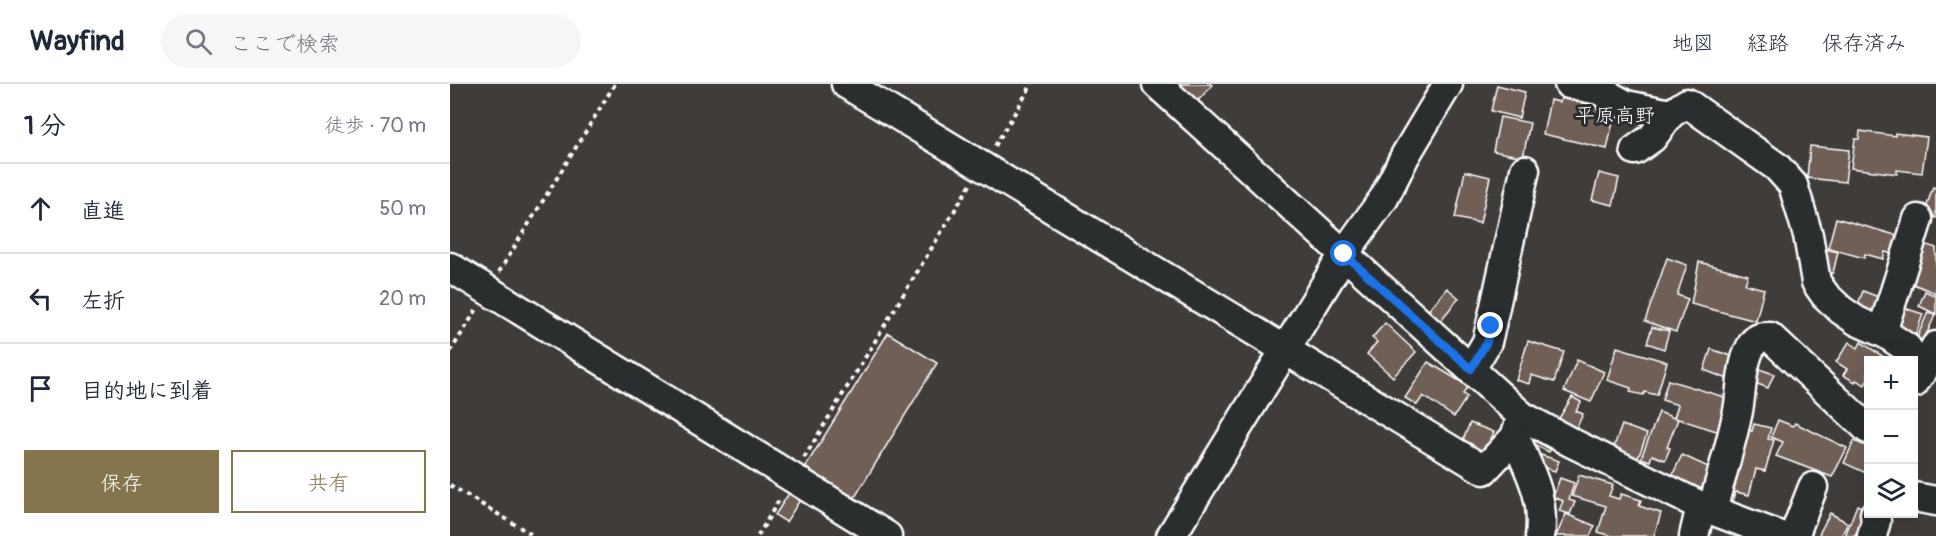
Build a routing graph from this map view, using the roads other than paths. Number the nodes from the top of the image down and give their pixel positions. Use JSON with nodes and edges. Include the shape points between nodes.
{"nodes":[{"id":1,"x":846,"y":84,"type":"edge"},
{"id":2,"x":1157,"y":84,"type":"edge"},
{"id":3,"x":1448,"y":84,"type":"edge"},
{"id":4,"x":1569,"y":84,"type":"edge"},
{"id":5,"x":1683,"y":100,"type":"edge"},
{"id":6,"x":1635,"y":150,"type":"dead end"},
{"id":7,"x":1525,"y":170,"type":"dead end"},
{"id":8,"x":1918,"y":219,"type":"dead end"},
{"id":9,"x":1344,"y":254,"type":"junction"},
{"id":10,"x":450,"y":267,"type":"edge"},
{"id":11,"x":1881,"y":332,"type":"junction"},
{"id":12,"x":1936,"y":346,"type":"edge"},
{"id":13,"x":1286,"y":350,"type":"junction"},
{"id":14,"x":1471,"y":369,"type":"junction"},
{"id":15,"x":1921,"y":384,"type":"edge"},
{"id":16,"x":1864,"y":424,"type":"edge"},
{"id":17,"x":1519,"y":427,"type":"junction"},
{"id":18,"x":1813,"y":487,"type":"dead end"},
{"id":19,"x":1918,"y":498,"type":"edge"},
{"id":20,"x":1936,"y":501,"type":"edge"},
{"id":21,"x":1706,"y":508,"type":"junction"},
{"id":22,"x":1876,"y":518,"type":"edge"},
{"id":23,"x":887,"y":536,"type":"edge"},
{"id":24,"x":1171,"y":536,"type":"edge"},
{"id":25,"x":1540,"y":536,"type":"edge"},
{"id":26,"x":1694,"y":536,"type":"edge"},
{"id":27,"x":1780,"y":536,"type":"edge"},
{"id":28,"x":1794,"y":536,"type":"edge"},
{"id":29,"x":1872,"y":536,"type":"edge"}],
"edges":[{"from":1,"to":13,"type":"street"},
{"from":2,"to":9,"type":"street"},
{"from":3,"to":9,"type":"street","via":[[1384,198]]},
{"from":4,"to":5,"type":"street","via":[[1599,90],[1626,105]]},
{"from":5,"to":6,"type":"street","via":[[1652,138]]},
{"from":5,"to":11,"type":"street","via":[[1777,167],[1793,185],[1808,235],[1816,282],[1841,310]]},
{"from":7,"to":14,"type":"street","via":[[1487,342]]},
{"from":8,"to":11,"type":"street"},
{"from":9,"to":13,"type":"street"},
{"from":9,"to":14,"type":"street"},
{"from":10,"to":23,"type":"street"},
{"from":11,"to":15,"type":"street","via":[[1907,348]]},
{"from":12,"to":15,"type":"street"},
{"from":13,"to":17,"type":"street","via":[[1484,470]]},
{"from":13,"to":24,"type":"street"},
{"from":14,"to":17,"type":"street"},
{"from":16,"to":21,"type":"street","via":[[1770,338],[1757,339],[1744,368],[1732,437]]},
{"from":17,"to":21,"type":"street","via":[[1572,443]]},
{"from":17,"to":25,"type":"street","via":[[1539,494]]},
{"from":18,"to":28,"type":"street"},
{"from":19,"to":20,"type":"street"},
{"from":21,"to":26,"type":"street"},
{"from":21,"to":27,"type":"street"},
{"from":22,"to":29,"type":"street"}]}
